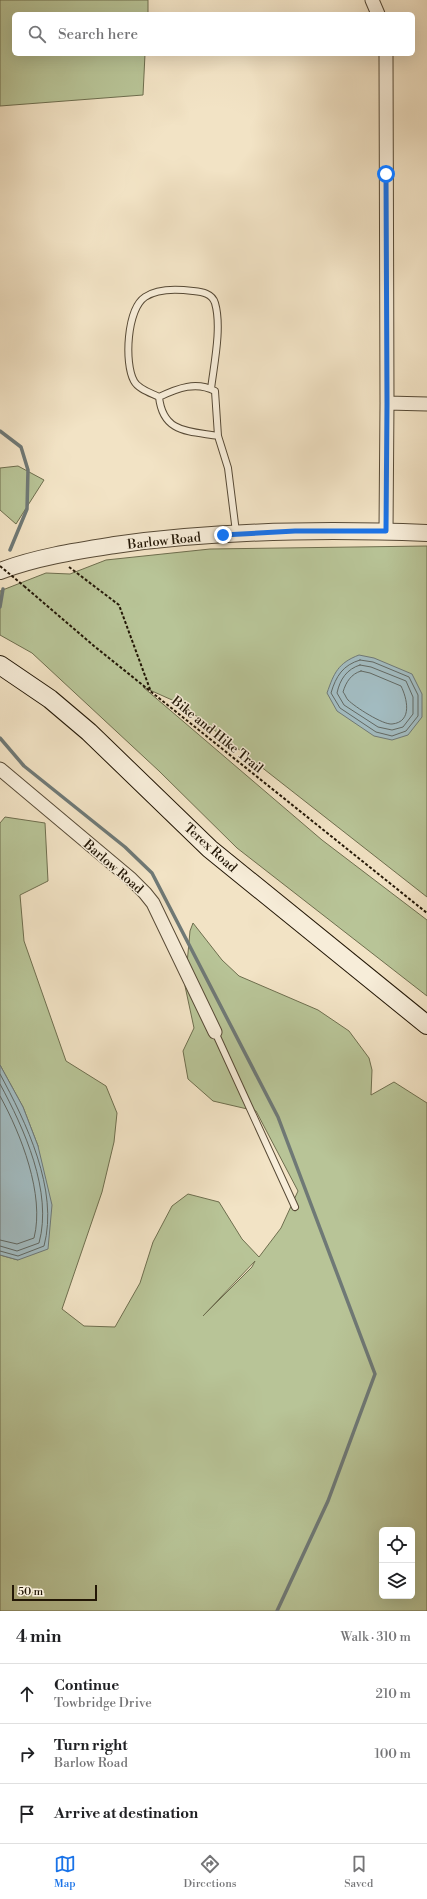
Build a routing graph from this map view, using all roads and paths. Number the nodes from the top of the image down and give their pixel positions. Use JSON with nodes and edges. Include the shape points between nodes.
{"nodes":[{"id":1,"x":372,"y":0,"type":"edge"},
{"id":2,"x":377,"y":12,"type":"edge"},
{"id":3,"x":386,"y":56,"type":"edge"},
{"id":4,"x":211,"y":389,"type":"junction"},
{"id":5,"x":159,"y":397,"type":"junction"},
{"id":6,"x":387,"y":403,"type":"junction"},
{"id":7,"x":427,"y":404,"type":"edge"},
{"id":8,"x":218,"y":436,"type":"junction"},
{"id":9,"x":386,"y":531,"type":"junction"},
{"id":10,"x":427,"y":533,"type":"edge"},
{"id":11,"x":236,"y":534,"type":"junction"},
{"id":12,"x":56,"y":556,"type":"junction"},
{"id":13,"x":0,"y":566,"type":"edge"},
{"id":14,"x":0,"y":571,"type":"edge"},
{"id":15,"x":0,"y":665,"type":"edge"},
{"id":16,"x":152,"y":692,"type":"junction"},
{"id":17,"x":0,"y":769,"type":"edge"},
{"id":18,"x":427,"y":913,"type":"edge"},
{"id":19,"x":427,"y":1025,"type":"edge"},
{"id":20,"x":215,"y":1032,"type":"joint"},
{"id":21,"x":295,"y":1207,"type":"dead end"}],
"edges":[{"from":1,"to":2,"type":"street"},
{"from":3,"to":6,"type":"street"},
{"from":4,"to":5,"type":"lane","via":[[204,385],[177,388]]},
{"from":4,"to":5,"type":"lane","via":[[217,323],[215,302],[207,293],[180,289],[158,291],[144,297],[135,311],[129,333],[129,364],[134,381],[144,390]]},
{"from":4,"to":8,"type":"lane","via":[[215,390]]},
{"from":5,"to":8,"type":"lane","via":[[160,410],[170,425]]},
{"from":6,"to":7,"type":"street"},
{"from":6,"to":9,"type":"street"},
{"from":8,"to":11,"type":"lane","via":[[228,468]]},
{"from":9,"to":10,"type":"street","name":"Barlow Road"},
{"from":9,"to":11,"type":"street","name":"Barlow Road"},
{"from":11,"to":12,"type":"street","name":"Barlow Road","via":[[138,542],[85,549]]},
{"from":12,"to":14,"type":"street","name":"Barlow Road"},
{"from":12,"to":16,"type":"path","via":[[119,605]]},
{"from":13,"to":16,"type":"path","name":"Bike and Hike Trail","bridge":true},
{"from":15,"to":19,"type":"main road","name":"Terex Road","via":[[50,699],[89,732],[210,848]]},
{"from":16,"to":18,"type":"path","name":"Bike and Hike Trail"},
{"from":17,"to":20,"type":"street","name":"Barlow Road","via":[[106,857],[153,902]]},
{"from":20,"to":21,"type":"lane"}]}
